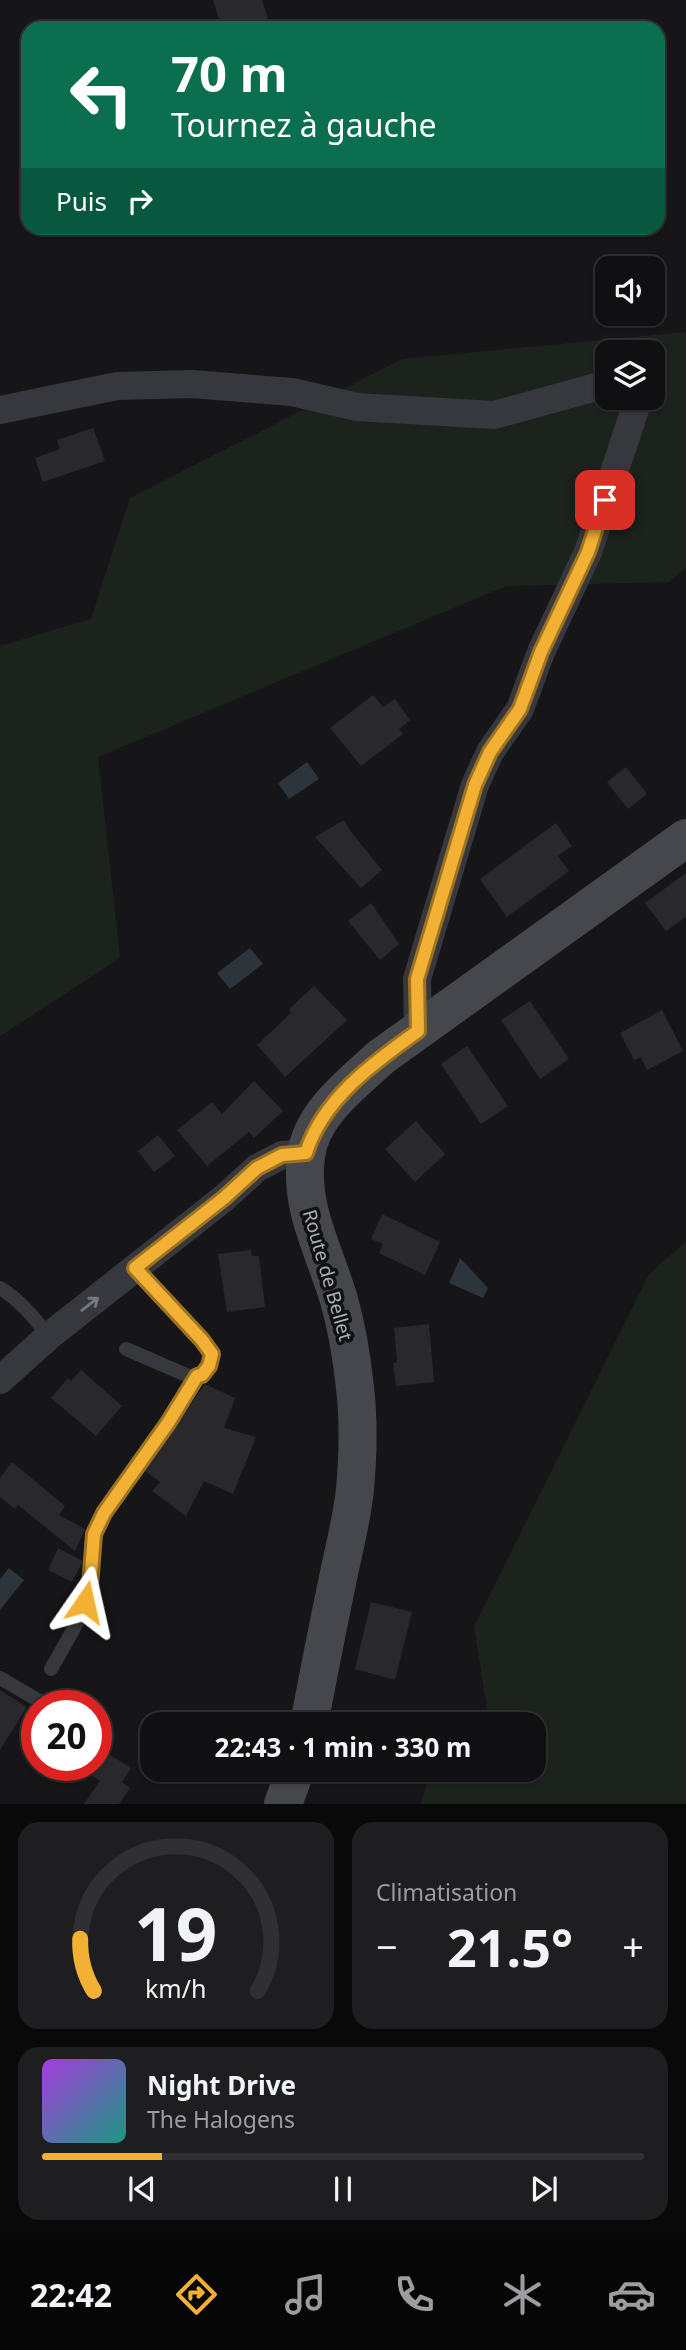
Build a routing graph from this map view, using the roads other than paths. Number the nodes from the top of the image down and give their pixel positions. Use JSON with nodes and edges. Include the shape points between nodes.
{"nodes":[{"id":1,"x":595,"y":387,"type":"edge"},
{"id":2,"x":0,"y":410,"type":"edge"},
{"id":3,"x":635,"y":410,"type":"edge"},
{"id":4,"x":686,"y":838,"type":"edge"},
{"id":5,"x":418,"y":1031,"type":"junction"},
{"id":6,"x":306,"y":1153,"type":"junction"},
{"id":7,"x":135,"y":1268,"type":"junction"},
{"id":8,"x":0,"y":1288,"type":"edge"},
{"id":9,"x":49,"y":1336,"type":"junction"},
{"id":10,"x":126,"y":1349,"type":"dead end"},
{"id":11,"x":197,"y":1376,"type":"junction"},
{"id":12,"x":0,"y":1380,"type":"edge"},
{"id":13,"x":51,"y":1669,"type":"dead end"},
{"id":14,"x":0,"y":1678,"type":"edge"},
{"id":15,"x":21,"y":1690,"type":"edge"},
{"id":16,"x":311,"y":1712,"type":"edge"},
{"id":17,"x":291,"y":1782,"type":"edge"},
{"id":18,"x":283,"y":1804,"type":"edge"}],
"edges":[{"from":1,"to":2,"type":"street","via":[[494,415],[357,407],[292,392],[192,384],[117,386]]},
{"from":3,"to":5,"type":"street","via":[[588,552],[520,709],[490,752],[475,785],[417,979]]},
{"from":4,"to":5,"type":"main road","name":"Route de Bellet"},
{"from":5,"to":6,"type":"main road","name":"Route de Bellet","via":[[349,1086],[322,1117]]},
{"from":6,"to":7,"type":"street","via":[[282,1155],[257,1168]]},
{"from":6,"to":16,"type":"main road","name":"Route de Bellet","via":[[303,1180],[310,1219],[339,1300],[355,1388],[358,1441],[355,1492]]},
{"from":9,"to":7,"type":"street","one_way":true},
{"from":7,"to":11,"type":"lane","via":[[212,1354],[209,1366]]},
{"from":8,"to":9,"type":"lane","via":[[30,1312]]},
{"from":9,"to":12,"type":"street"},
{"from":10,"to":11,"type":"lane"},
{"from":11,"to":13,"type":"lane","via":[[104,1513],[94,1534],[90,1586],[80,1619]]},
{"from":14,"to":15,"type":"lane"},
{"from":17,"to":18,"type":"main road"}]}
